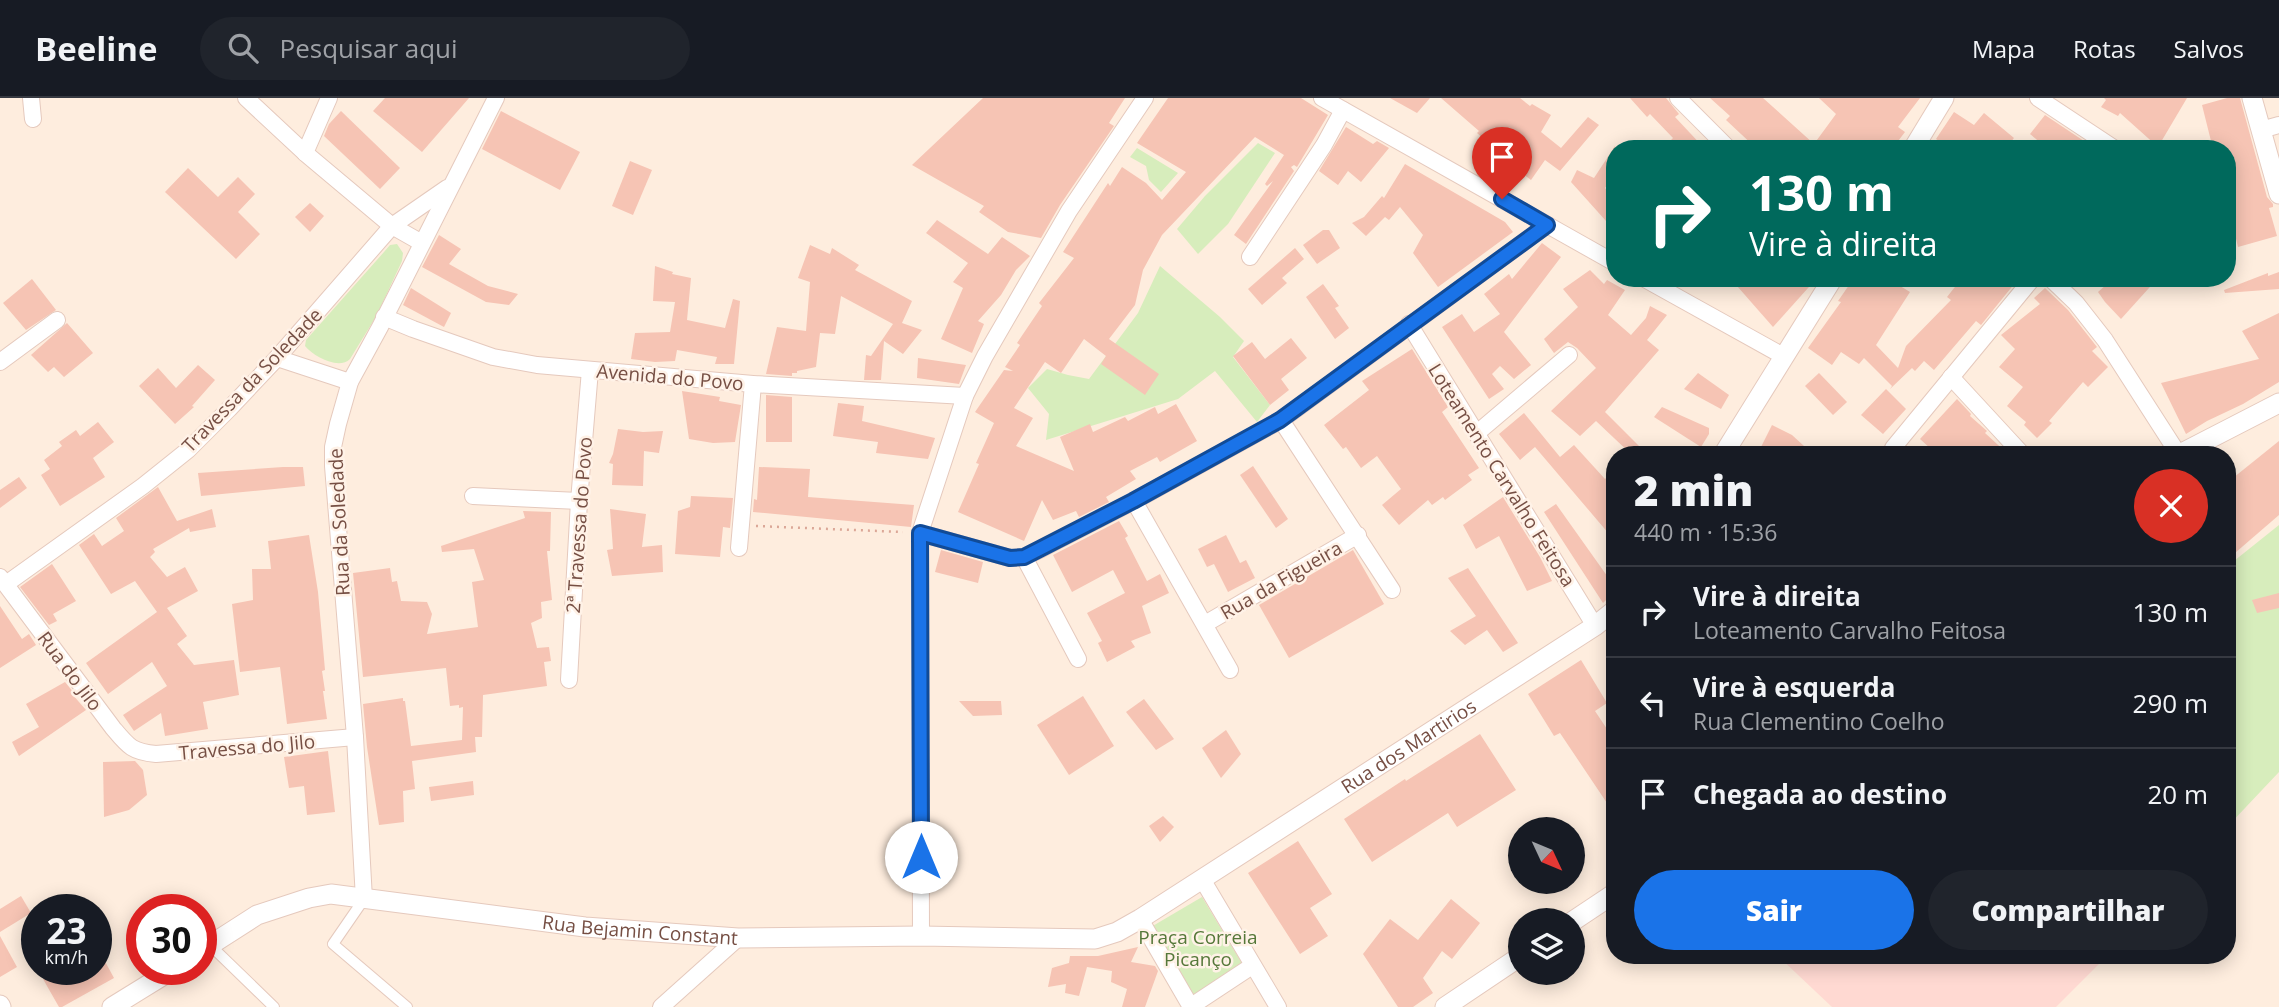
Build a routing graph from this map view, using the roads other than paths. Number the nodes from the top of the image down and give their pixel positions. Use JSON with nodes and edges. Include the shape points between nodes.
{"nodes":[{"id":1,"x":31,"y":98,"type":"edge"},
{"id":2,"x":246,"y":98,"type":"edge"},
{"id":3,"x":329,"y":98,"type":"edge"},
{"id":4,"x":496,"y":98,"type":"edge"},
{"id":5,"x":1145,"y":98,"type":"edge"},
{"id":6,"x":1322,"y":98,"type":"edge"},
{"id":7,"x":1678,"y":98,"type":"edge"},
{"id":8,"x":1944,"y":98,"type":"edge"},
{"id":9,"x":2038,"y":98,"type":"edge"},
{"id":10,"x":2252,"y":98,"type":"edge"},
{"id":11,"x":1343,"y":110,"type":"junction"},
{"id":12,"x":33,"y":119,"type":"dead end"},
{"id":13,"x":2270,"y":127,"type":"edge"},
{"id":14,"x":1720,"y":140,"type":"edge"},
{"id":15,"x":1918,"y":140,"type":"edge"},
{"id":16,"x":2101,"y":140,"type":"edge"},
{"id":17,"x":305,"y":153,"type":"junction"},
{"id":18,"x":450,"y":186,"type":"junction"},
{"id":19,"x":2279,"y":194,"type":"edge"},
{"id":20,"x":1547,"y":225,"type":"junction"},
{"id":21,"x":392,"y":226,"type":"junction"},
{"id":22,"x":422,"y":243,"type":"junction"},
{"id":23,"x":1250,"y":257,"type":"dead end"},
{"id":24,"x":1606,"y":258,"type":"edge"},
{"id":25,"x":1659,"y":287,"type":"edge"},
{"id":26,"x":1828,"y":287,"type":"edge"},
{"id":27,"x":2026,"y":287,"type":"edge"},
{"id":28,"x":2059,"y":287,"type":"edge"},
{"id":29,"x":384,"y":317,"type":"junction"},
{"id":30,"x":57,"y":320,"type":"dead end"},
{"id":31,"x":1409,"y":324,"type":"junction"},
{"id":32,"x":1569,"y":355,"type":"dead end"},
{"id":33,"x":1785,"y":357,"type":"junction"},
{"id":34,"x":277,"y":358,"type":"junction"},
{"id":35,"x":0,"y":362,"type":"edge"},
{"id":36,"x":590,"y":370,"type":"junction"},
{"id":37,"x":1951,"y":377,"type":"junction"},
{"id":38,"x":350,"y":382,"type":"junction"},
{"id":39,"x":753,"y":384,"type":"junction"},
{"id":40,"x":965,"y":396,"type":"junction"},
{"id":41,"x":2279,"y":403,"type":"edge"},
{"id":42,"x":1280,"y":420,"type":"junction"},
{"id":43,"x":1477,"y":433,"type":"junction"},
{"id":44,"x":1729,"y":446,"type":"edge"},
{"id":45,"x":1895,"y":446,"type":"edge"},
{"id":46,"x":2015,"y":446,"type":"edge"},
{"id":47,"x":2173,"y":446,"type":"edge"},
{"id":48,"x":2196,"y":446,"type":"edge"},
{"id":49,"x":472,"y":496,"type":"dead end"},
{"id":50,"x":579,"y":501,"type":"junction"},
{"id":51,"x":1133,"y":501,"type":"junction"},
{"id":52,"x":920,"y":533,"type":"junction"},
{"id":53,"x":1358,"y":536,"type":"junction"},
{"id":54,"x":739,"y":548,"type":"dead end"},
{"id":55,"x":1024,"y":557,"type":"junction"},
{"id":56,"x":3,"y":581,"type":"edge"},
{"id":57,"x":1392,"y":590,"type":"dead end"},
{"id":58,"x":1606,"y":617,"type":"edge"},
{"id":59,"x":1205,"y":624,"type":"junction"},
{"id":60,"x":1595,"y":626,"type":"junction"},
{"id":61,"x":1077,"y":659,"type":"dead end"},
{"id":62,"x":1230,"y":670,"type":"dead end"},
{"id":63,"x":569,"y":680,"type":"dead end"},
{"id":64,"x":355,"y":737,"type":"junction"},
{"id":65,"x":139,"y":753,"type":"joint"},
{"id":66,"x":1202,"y":879,"type":"junction"},
{"id":67,"x":364,"y":899,"type":"junction"},
{"id":68,"x":1606,"y":899,"type":"edge"},
{"id":69,"x":1585,"y":913,"type":"edge"},
{"id":70,"x":1140,"y":919,"type":"junction"},
{"id":71,"x":921,"y":936,"type":"junction"},
{"id":72,"x":738,"y":938,"type":"junction"},
{"id":73,"x":1095,"y":939,"type":"joint"},
{"id":74,"x":217,"y":941,"type":"edge"},
{"id":75,"x":217,"y":958,"type":"edge"},
{"id":76,"x":1508,"y":965,"type":"edge"},
{"id":77,"x":1252,"y":966,"type":"junction"},
{"id":78,"x":148,"y":985,"type":"edge"},
{"id":79,"x":665,"y":1006,"type":"edge"},
{"id":80,"x":112,"y":1007,"type":"edge"},
{"id":81,"x":274,"y":1007,"type":"edge"},
{"id":82,"x":407,"y":1007,"type":"edge"},
{"id":83,"x":1190,"y":1007,"type":"edge"},
{"id":84,"x":1278,"y":1007,"type":"edge"},
{"id":85,"x":1444,"y":1007,"type":"edge"}],
"edges":[{"from":1,"to":12,"type":"street"},
{"from":2,"to":17,"type":"street"},
{"from":3,"to":17,"type":"street"},
{"from":4,"to":18,"type":"street","name":"Rua da Soledade"},
{"from":5,"to":40,"type":"street","via":[[1069,211]]},
{"from":6,"to":11,"type":"street"},
{"from":7,"to":14,"type":"street"},
{"from":8,"to":15,"type":"street"},
{"from":9,"to":16,"type":"street"},
{"from":10,"to":13,"type":"street"},
{"from":11,"to":20,"type":"street"},
{"from":11,"to":23,"type":"street"},
{"from":13,"to":19,"type":"street"},
{"from":17,"to":21,"type":"street"},
{"from":18,"to":21,"type":"street","name":"Travessa da Soledade"},
{"from":18,"to":22,"type":"street","name":"Rua da Soledade"},
{"from":20,"to":24,"type":"street"},
{"from":20,"to":31,"type":"street"},
{"from":21,"to":22,"type":"street"},
{"from":21,"to":34,"type":"street","name":"Travessa da Soledade"},
{"from":22,"to":29,"type":"street","name":"Rua da Soledade"},
{"from":25,"to":33,"type":"street"},
{"from":26,"to":33,"type":"street"},
{"from":27,"to":37,"type":"street"},
{"from":28,"to":47,"type":"street","via":[[2105,340]]},
{"from":29,"to":36,"type":"street","name":"Avenida do Povo","via":[[493,357]]},
{"from":29,"to":38,"type":"street","name":"Rua da Soledade"},
{"from":30,"to":35,"type":"street"},
{"from":31,"to":42,"type":"street"},
{"from":31,"to":43,"type":"street","name":"Loteamento Carvalho Feitosa"},
{"from":32,"to":43,"type":"street"},
{"from":33,"to":44,"type":"street"},
{"from":34,"to":38,"type":"street"},
{"from":34,"to":56,"type":"street","name":"Travessa da Soledade","via":[[188,450]]},
{"from":36,"to":39,"type":"street","name":"Avenida do Povo"},
{"from":36,"to":50,"type":"street","name":"2ª Travessa do Povo"},
{"from":37,"to":45,"type":"street"},
{"from":37,"to":46,"type":"street"},
{"from":38,"to":64,"type":"street","name":"Rua da Soledade","via":[[333,447],[333,466]]},
{"from":39,"to":40,"type":"street","name":"Avenida do Povo"},
{"from":39,"to":54,"type":"street"},
{"from":40,"to":52,"type":"street"},
{"from":41,"to":48,"type":"street"},
{"from":42,"to":51,"type":"street"},
{"from":42,"to":53,"type":"street","name":"Rua da Figueira"},
{"from":43,"to":60,"type":"street","name":"Loteamento Carvalho Feitosa"},
{"from":49,"to":50,"type":"street"},
{"from":50,"to":63,"type":"street","name":"2ª Travessa do Povo"},
{"from":51,"to":55,"type":"street"},
{"from":51,"to":59,"type":"street"},
{"from":52,"to":55,"type":"street","via":[[1010,558]]},
{"from":52,"to":71,"type":"street"},
{"from":53,"to":57,"type":"street","name":"Rua da Figueira"},
{"from":53,"to":59,"type":"street","name":"Rua da Figueira"},
{"from":55,"to":61,"type":"street"},
{"from":56,"to":65,"type":"street","name":"Rua do Jilo","via":[[113,728]]},
{"from":58,"to":60,"type":"street","name":"Rua dos Martirios"},
{"from":59,"to":62,"type":"street"},
{"from":60,"to":66,"type":"street","name":"Rua dos Martirios"},
{"from":64,"to":65,"type":"street","name":"Travessa do Jilo"},
{"from":64,"to":67,"type":"street","name":"Rua da Soledade"},
{"from":66,"to":70,"type":"street","name":"Rua dos Martirios"},
{"from":66,"to":77,"type":"street"},
{"from":67,"to":72,"type":"street","name":"Rua Bejamin Constant","via":[[585,926]]},
{"from":67,"to":74,"type":"street","name":"Rua Bejamin Constant","via":[[331,894],[296,901],[257,915]]},
{"from":67,"to":82,"type":"street","via":[[333,944]]},
{"from":68,"to":69,"type":"street"},
{"from":70,"to":73,"type":"street","name":"Rua dos Martirios"},
{"from":70,"to":83,"type":"street"},
{"from":71,"to":72,"type":"street","name":"Rua Bejamin Constant"},
{"from":71,"to":73,"type":"street","name":"Rua Bejamin Constant"},
{"from":72,"to":79,"type":"street"},
{"from":75,"to":81,"type":"street"},
{"from":76,"to":85,"type":"street"},
{"from":77,"to":83,"type":"street"},
{"from":77,"to":84,"type":"street"},
{"from":78,"to":80,"type":"street"}]}
